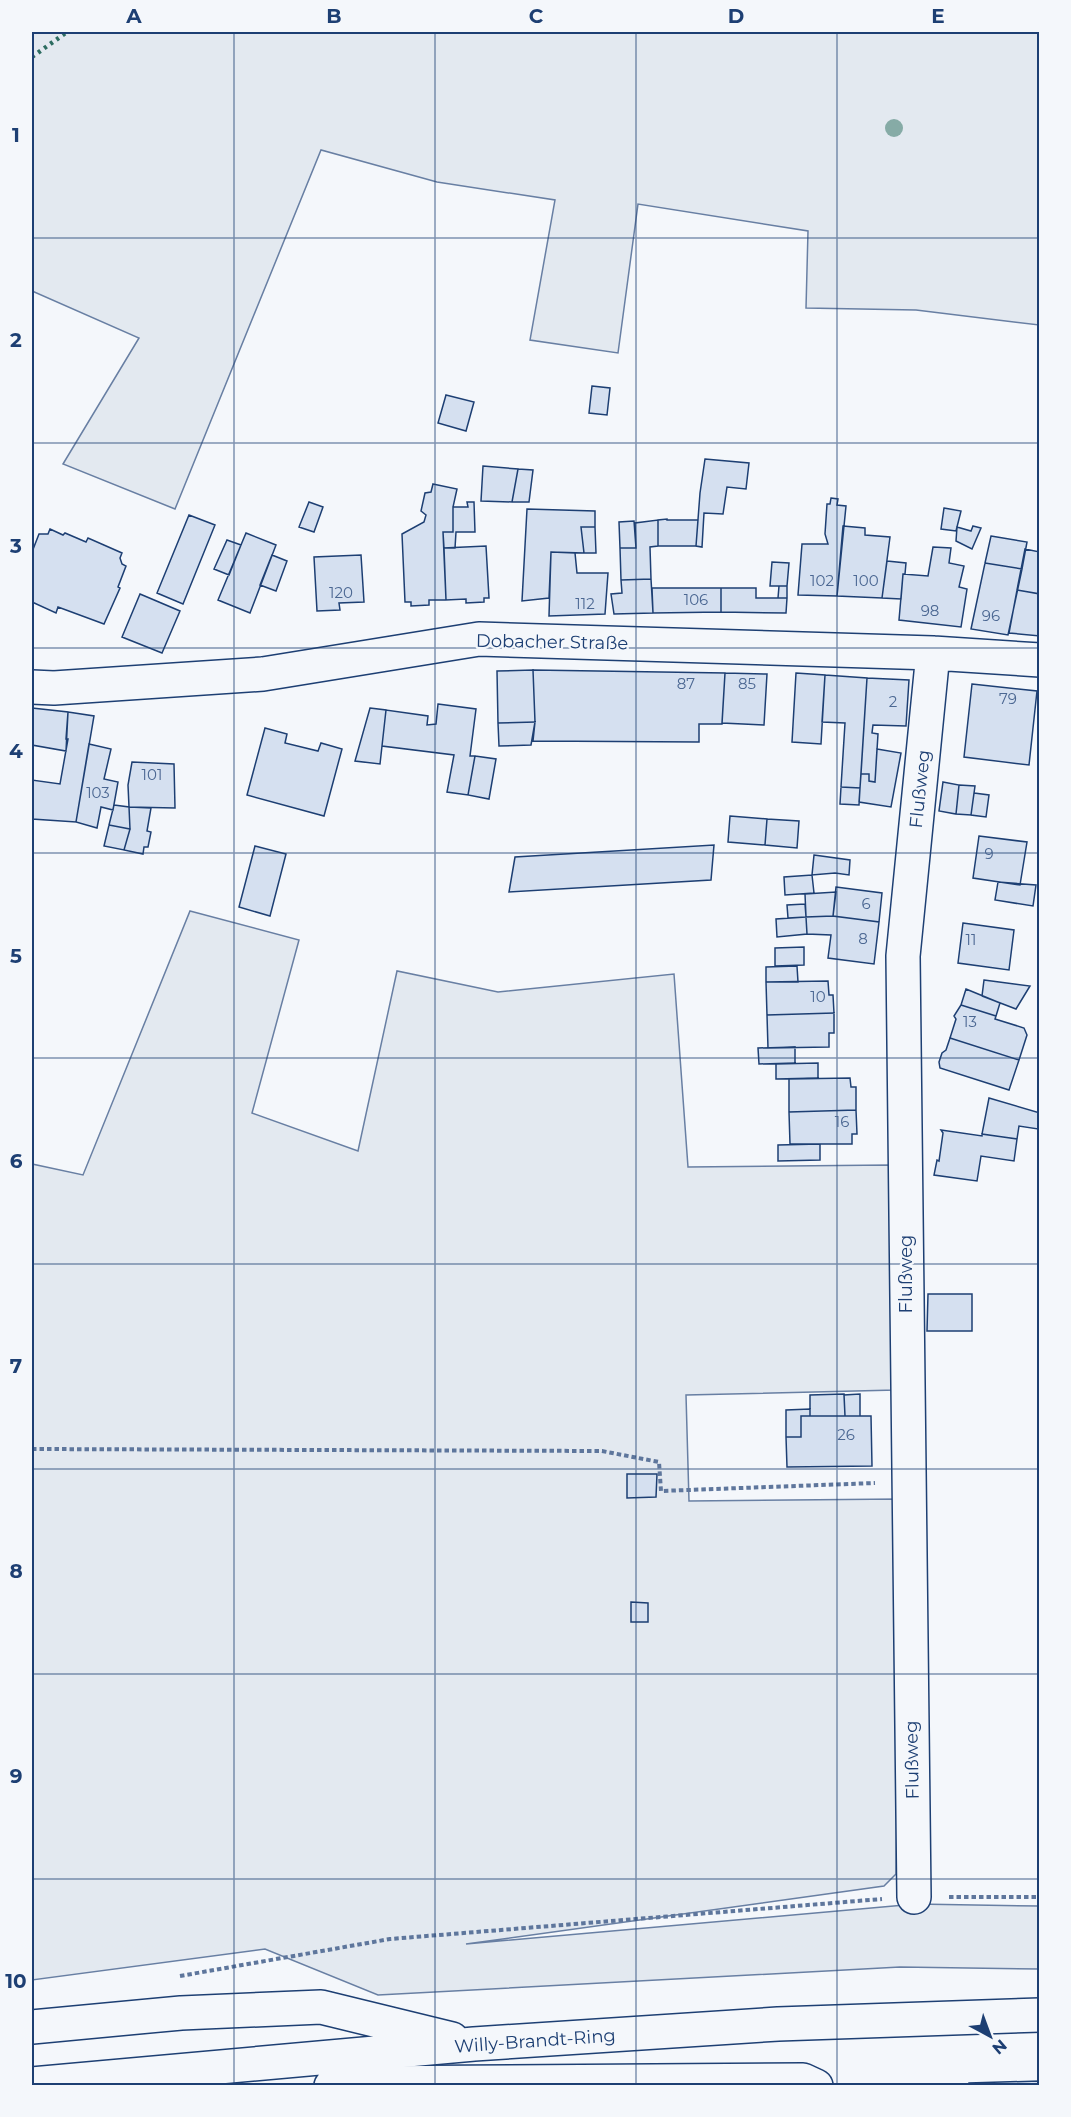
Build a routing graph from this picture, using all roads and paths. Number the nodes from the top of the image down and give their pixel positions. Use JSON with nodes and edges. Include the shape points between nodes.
{"nodes":[{"id":1,"x":933,"y":653,"type":"junction"},
{"id":2,"x":1040,"y":660,"type":"edge"},
{"id":3,"x":32,"y":687,"type":"edge"},
{"id":4,"x":32,"y":1449,"type":"edge"},
{"id":5,"x":908,"y":1482,"type":"junction"},
{"id":6,"x":914,"y":1897,"type":"junction"},
{"id":7,"x":1040,"y":1897,"type":"edge"},
{"id":8,"x":170,"y":1978,"type":"dead end"},
{"id":9,"x":1040,"y":2015,"type":"edge"},
{"id":10,"x":32,"y":2027,"type":"edge"},
{"id":11,"x":474,"y":2044,"type":"junction"},
{"id":12,"x":424,"y":2050,"type":"junction"},
{"id":13,"x":32,"y":2084,"type":"edge"},
{"id":14,"x":336,"y":2084,"type":"edge"},
{"id":15,"x":816,"y":2085,"type":"edge"}],
"edges":[{"from":1,"to":2,"type":"street","name":"Dobacher Straße"},
{"from":1,"to":3,"type":"street","name":"Dobacher Straße","via":[[479,639],[263,674]]},
{"from":1,"to":5,"type":"street","name":"Flußweg","via":[[903,956]]},
{"from":4,"to":5,"type":"path","via":[[602,1451],[659,1462],[661,1491]]},
{"from":5,"to":6,"type":"street","name":"Flußweg"},
{"from":6,"to":7,"type":"path"},
{"from":6,"to":8,"type":"path","via":[[390,1939]]},
{"from":9,"to":11,"type":"street","name":"Willy-Brandt-Ring","via":[[778,2024]]},
{"from":10,"to":11,"type":"street","via":[[181,2013],[321,2007]]},
{"from":11,"to":12,"type":"street","name":"Willy-Brandt-Ring"},
{"from":12,"to":13,"type":"street","name":"Willy-Brandt-Ring"},
{"from":12,"to":14,"type":"street"},
{"from":14,"to":15,"type":"street","via":[[803,2080]]}]}
